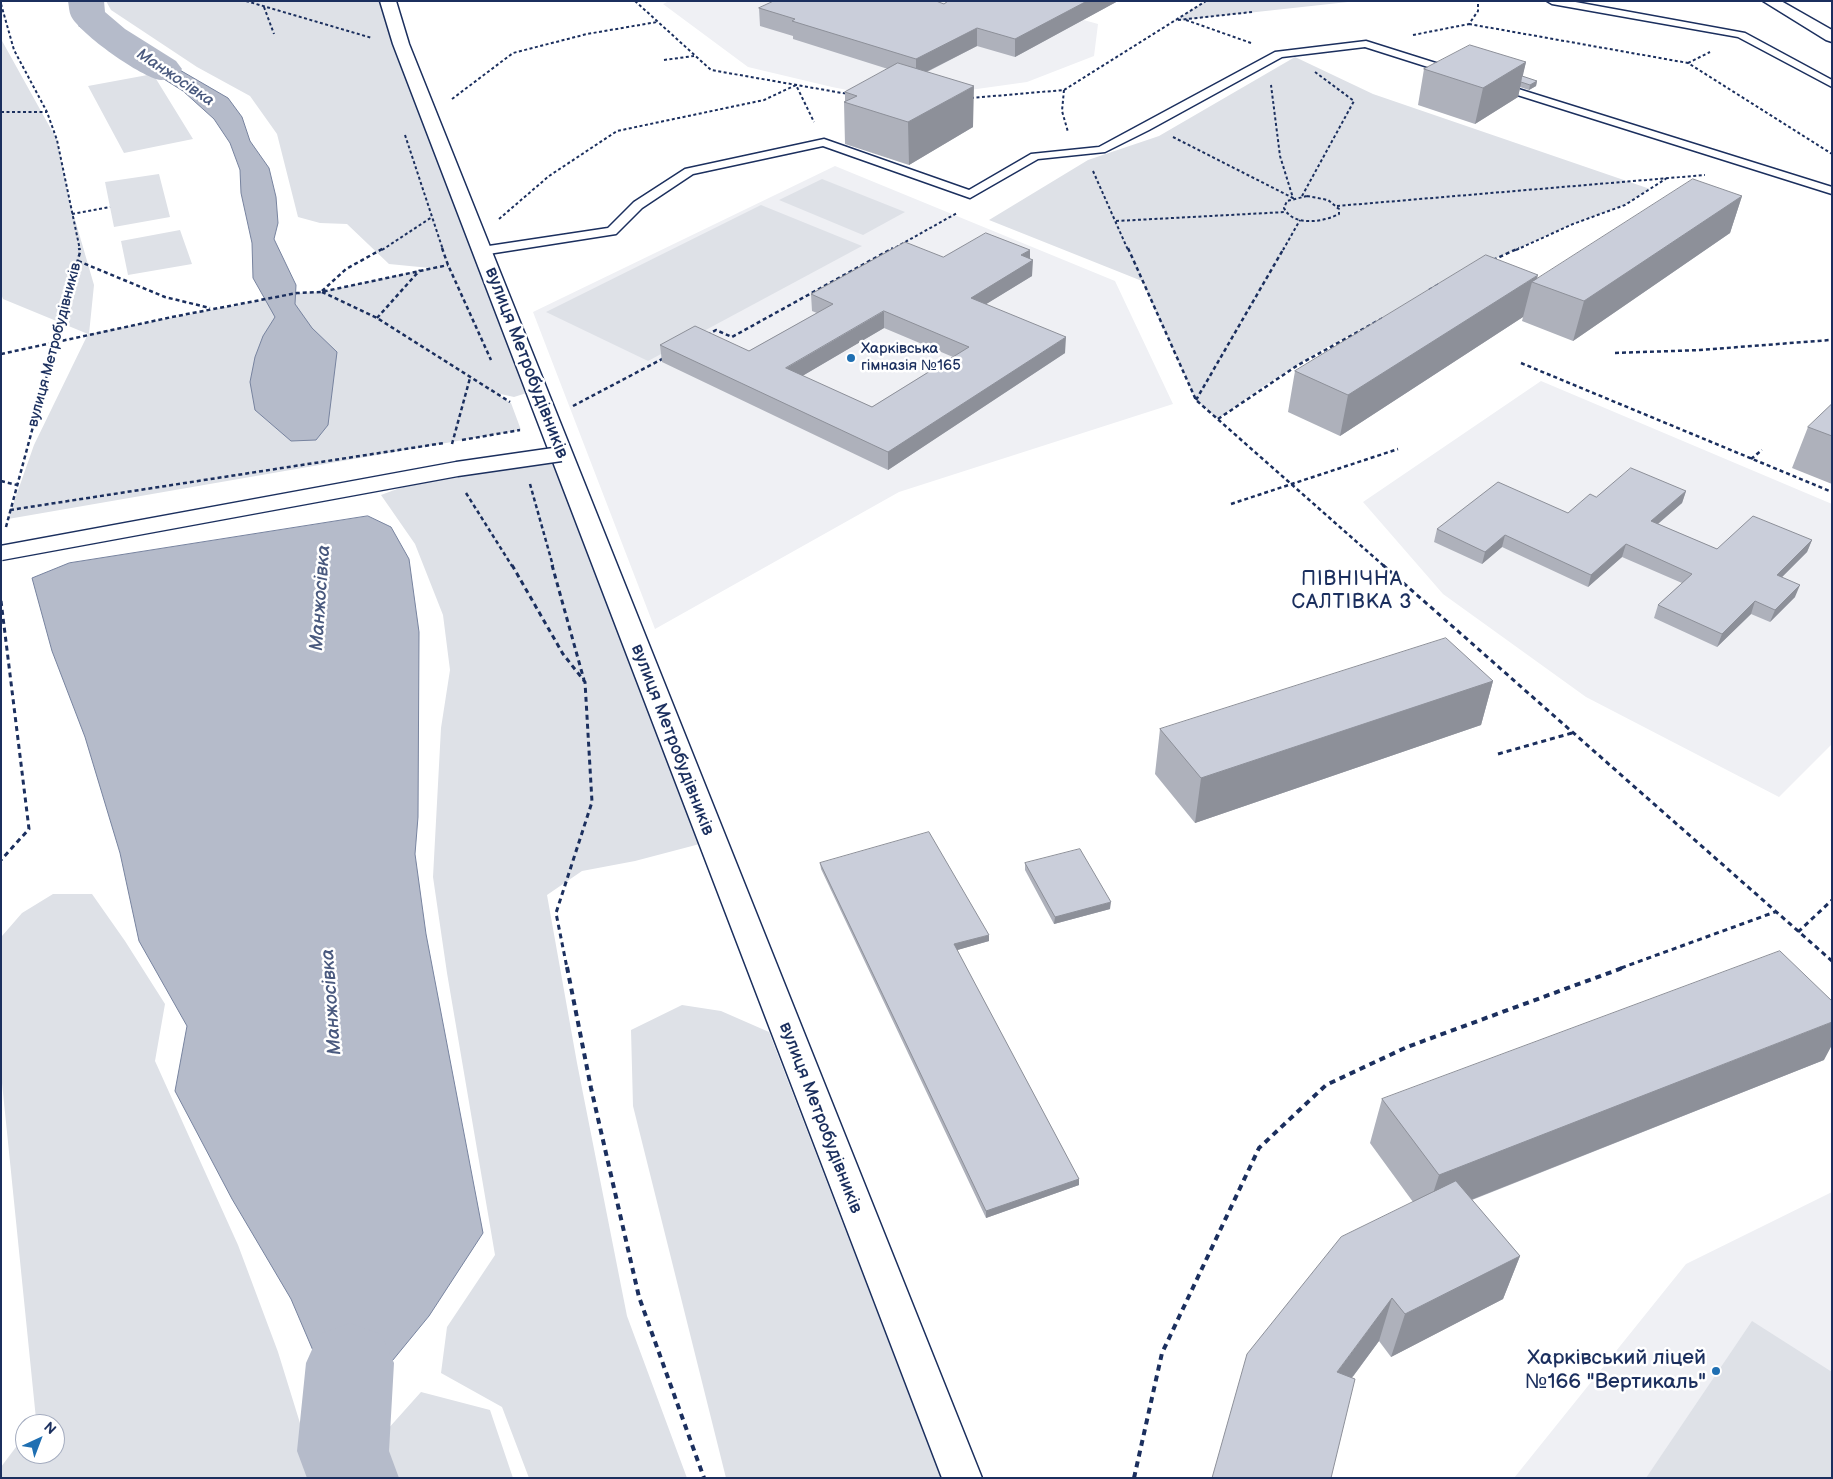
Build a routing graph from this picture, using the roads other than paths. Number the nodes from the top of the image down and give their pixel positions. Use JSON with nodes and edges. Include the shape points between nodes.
{"nodes":[{"id":1,"x":388,"y":1,"type":"edge"},
{"id":2,"x":1552,"y":1,"type":"edge"},
{"id":3,"x":1770,"y":1,"type":"edge"},
{"id":4,"x":1832,"y":37,"type":"edge"},
{"id":5,"x":1461,"y":74,"type":"edge"},
{"id":6,"x":1489,"y":83,"type":"edge"},
{"id":7,"x":1832,"y":84,"type":"edge"},
{"id":8,"x":1832,"y":191,"type":"edge"},
{"id":9,"x":479,"y":245,"type":"junction"},
{"id":10,"x":561,"y":454,"type":"junction"},
{"id":11,"x":1,"y":553,"type":"edge"},
{"id":12,"x":962,"y":1478,"type":"edge"}],
"edges":[{"from":1,"to":9,"type":"street","name":"вулиця Метробудівників","via":[[401,44]]},
{"from":2,"to":7,"type":"lane","via":[[1741,34]]},
{"from":3,"to":4,"type":"street"},
{"from":5,"to":9,"type":"lane","via":[[1366,44],[1279,54],[1101,150],[1035,156],[970,194],[824,142],[689,171],[638,205],[612,231]]},
{"from":6,"to":8,"type":"lane"},
{"from":9,"to":10,"type":"street","name":"вулиця Метробудівників"},
{"from":10,"to":11,"type":"lane","bridge":true,"via":[[457,469]]},
{"from":10,"to":12,"type":"street","name":"вулиця Метробудівників"}]}
